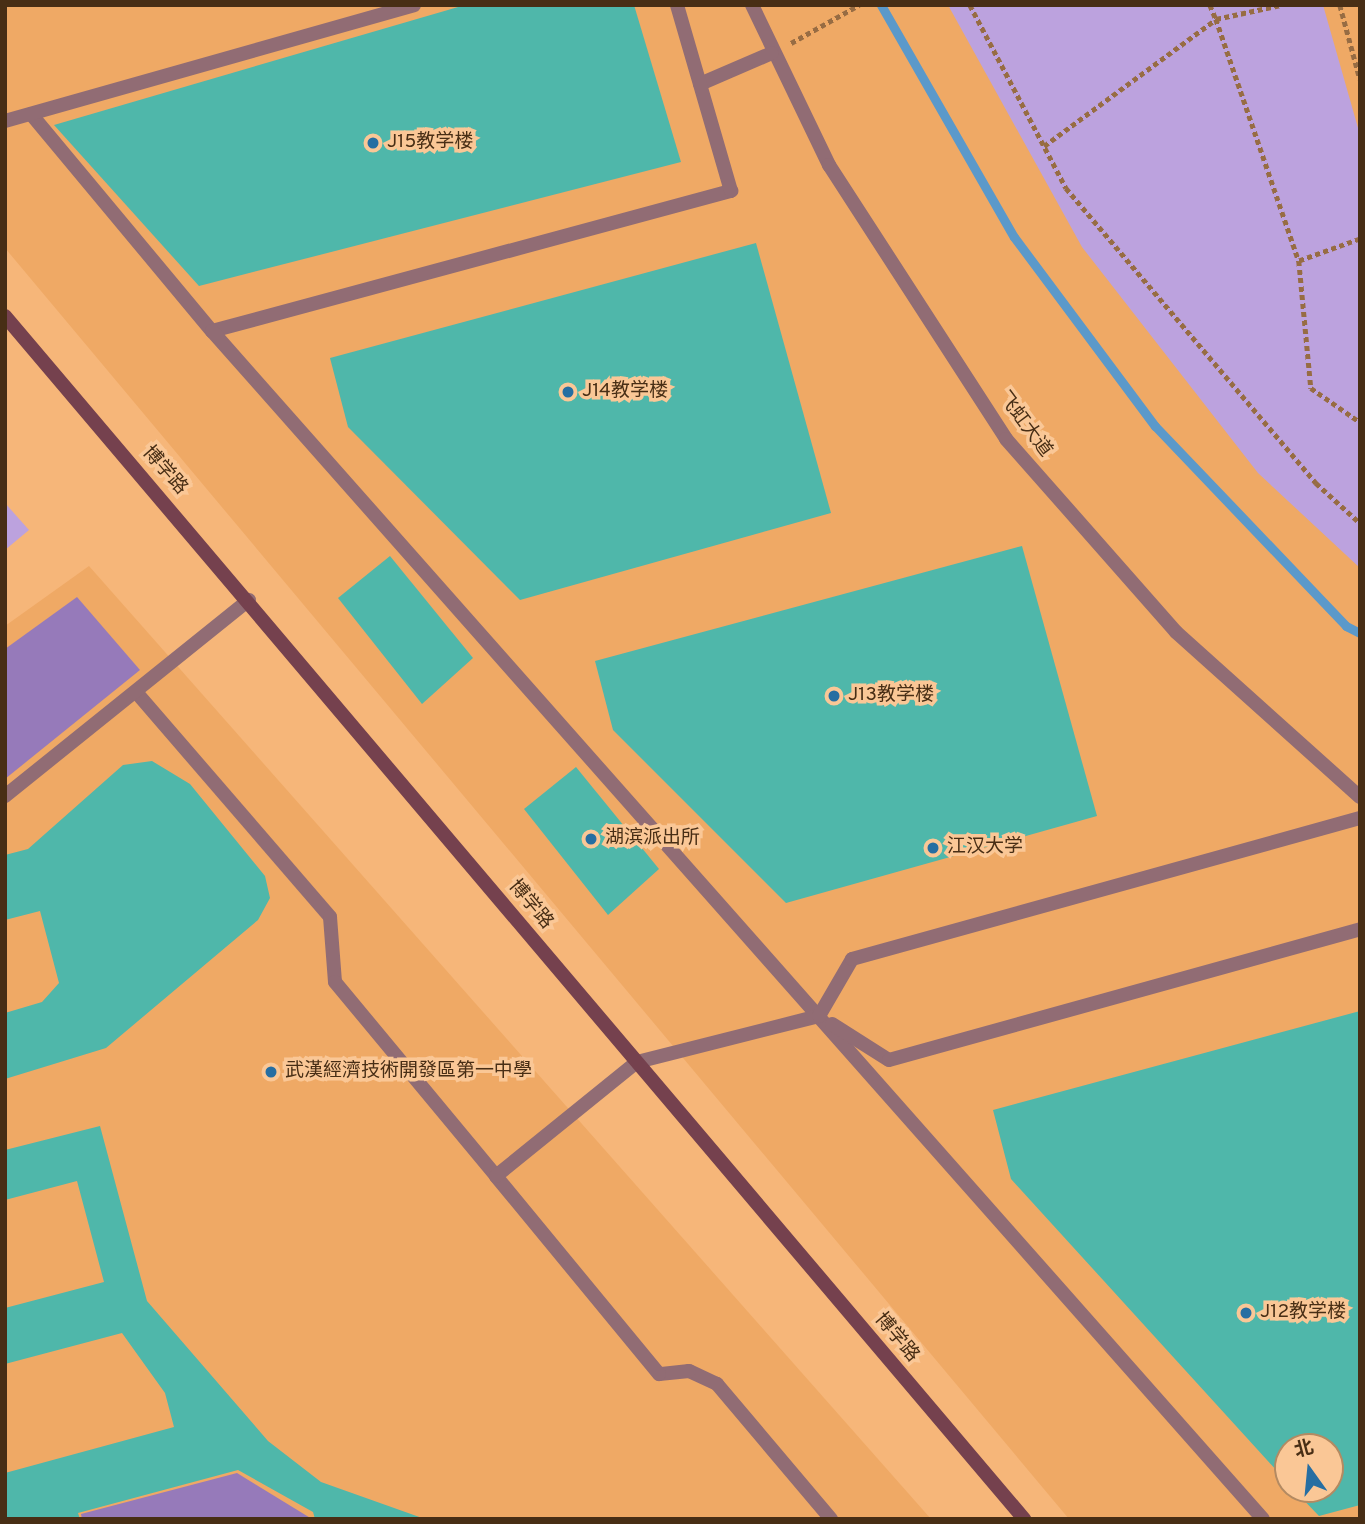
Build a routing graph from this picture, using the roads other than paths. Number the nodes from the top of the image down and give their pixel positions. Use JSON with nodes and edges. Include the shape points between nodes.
{"nodes":[{"id":1,"x":414,"y":5,"type":"edge"},
{"id":2,"x":677,"y":5,"type":"edge"},
{"id":3,"x":751,"y":5,"type":"edge"},
{"id":4,"x":772,"y":53,"type":"junction"},
{"id":5,"x":700,"y":84,"type":"junction"},
{"id":6,"x":31,"y":114,"type":"junction"},
{"id":7,"x":5,"y":121,"type":"edge"},
{"id":8,"x":5,"y":316,"type":"edge"},
{"id":9,"x":212,"y":331,"type":"junction"},
{"id":10,"x":249,"y":600,"type":"junction"},
{"id":11,"x":136,"y":691,"type":"junction"},
{"id":12,"x":5,"y":796,"type":"edge"},
{"id":13,"x":1360,"y":797,"type":"edge"},
{"id":14,"x":1360,"y":818,"type":"edge"},
{"id":15,"x":1360,"y":929,"type":"edge"},
{"id":16,"x":819,"y":1016,"type":"junction"},
{"id":17,"x":637,"y":1062,"type":"junction"},
{"id":18,"x":496,"y":1176,"type":"junction"},
{"id":19,"x":1019,"y":1517,"type":"edge"},
{"id":20,"x":831,"y":1519,"type":"edge"},
{"id":21,"x":1263,"y":1519,"type":"edge"}],
"edges":[{"from":1,"to":6,"type":"lane"},
{"from":2,"to":5,"type":"lane"},
{"from":3,"to":4,"type":"lane","name":"飞虹大道"},
{"from":4,"to":5,"type":"lane"},
{"from":4,"to":13,"type":"lane","name":"飞虹大道","via":[[829,165],[1006,439],[1176,632]]},
{"from":5,"to":9,"type":"lane","via":[[731,191]]},
{"from":6,"to":7,"type":"lane"},
{"from":6,"to":9,"type":"lane"},
{"from":8,"to":10,"type":"street","name":"博学路"},
{"from":9,"to":16,"type":"lane"},
{"from":10,"to":11,"type":"lane"},
{"from":10,"to":17,"type":"street","name":"博学路"},
{"from":11,"to":12,"type":"lane"},
{"from":11,"to":18,"type":"lane","via":[[330,917],[335,982]]},
{"from":14,"to":16,"type":"lane","via":[[852,959]]},
{"from":15,"to":16,"type":"lane","via":[[888,1060]]},
{"from":16,"to":17,"type":"lane"},
{"from":16,"to":21,"type":"lane"},
{"from":17,"to":18,"type":"lane"},
{"from":17,"to":19,"type":"street","name":"博学路"},
{"from":18,"to":20,"type":"lane","via":[[659,1374],[690,1371],[717,1384]]}]}
